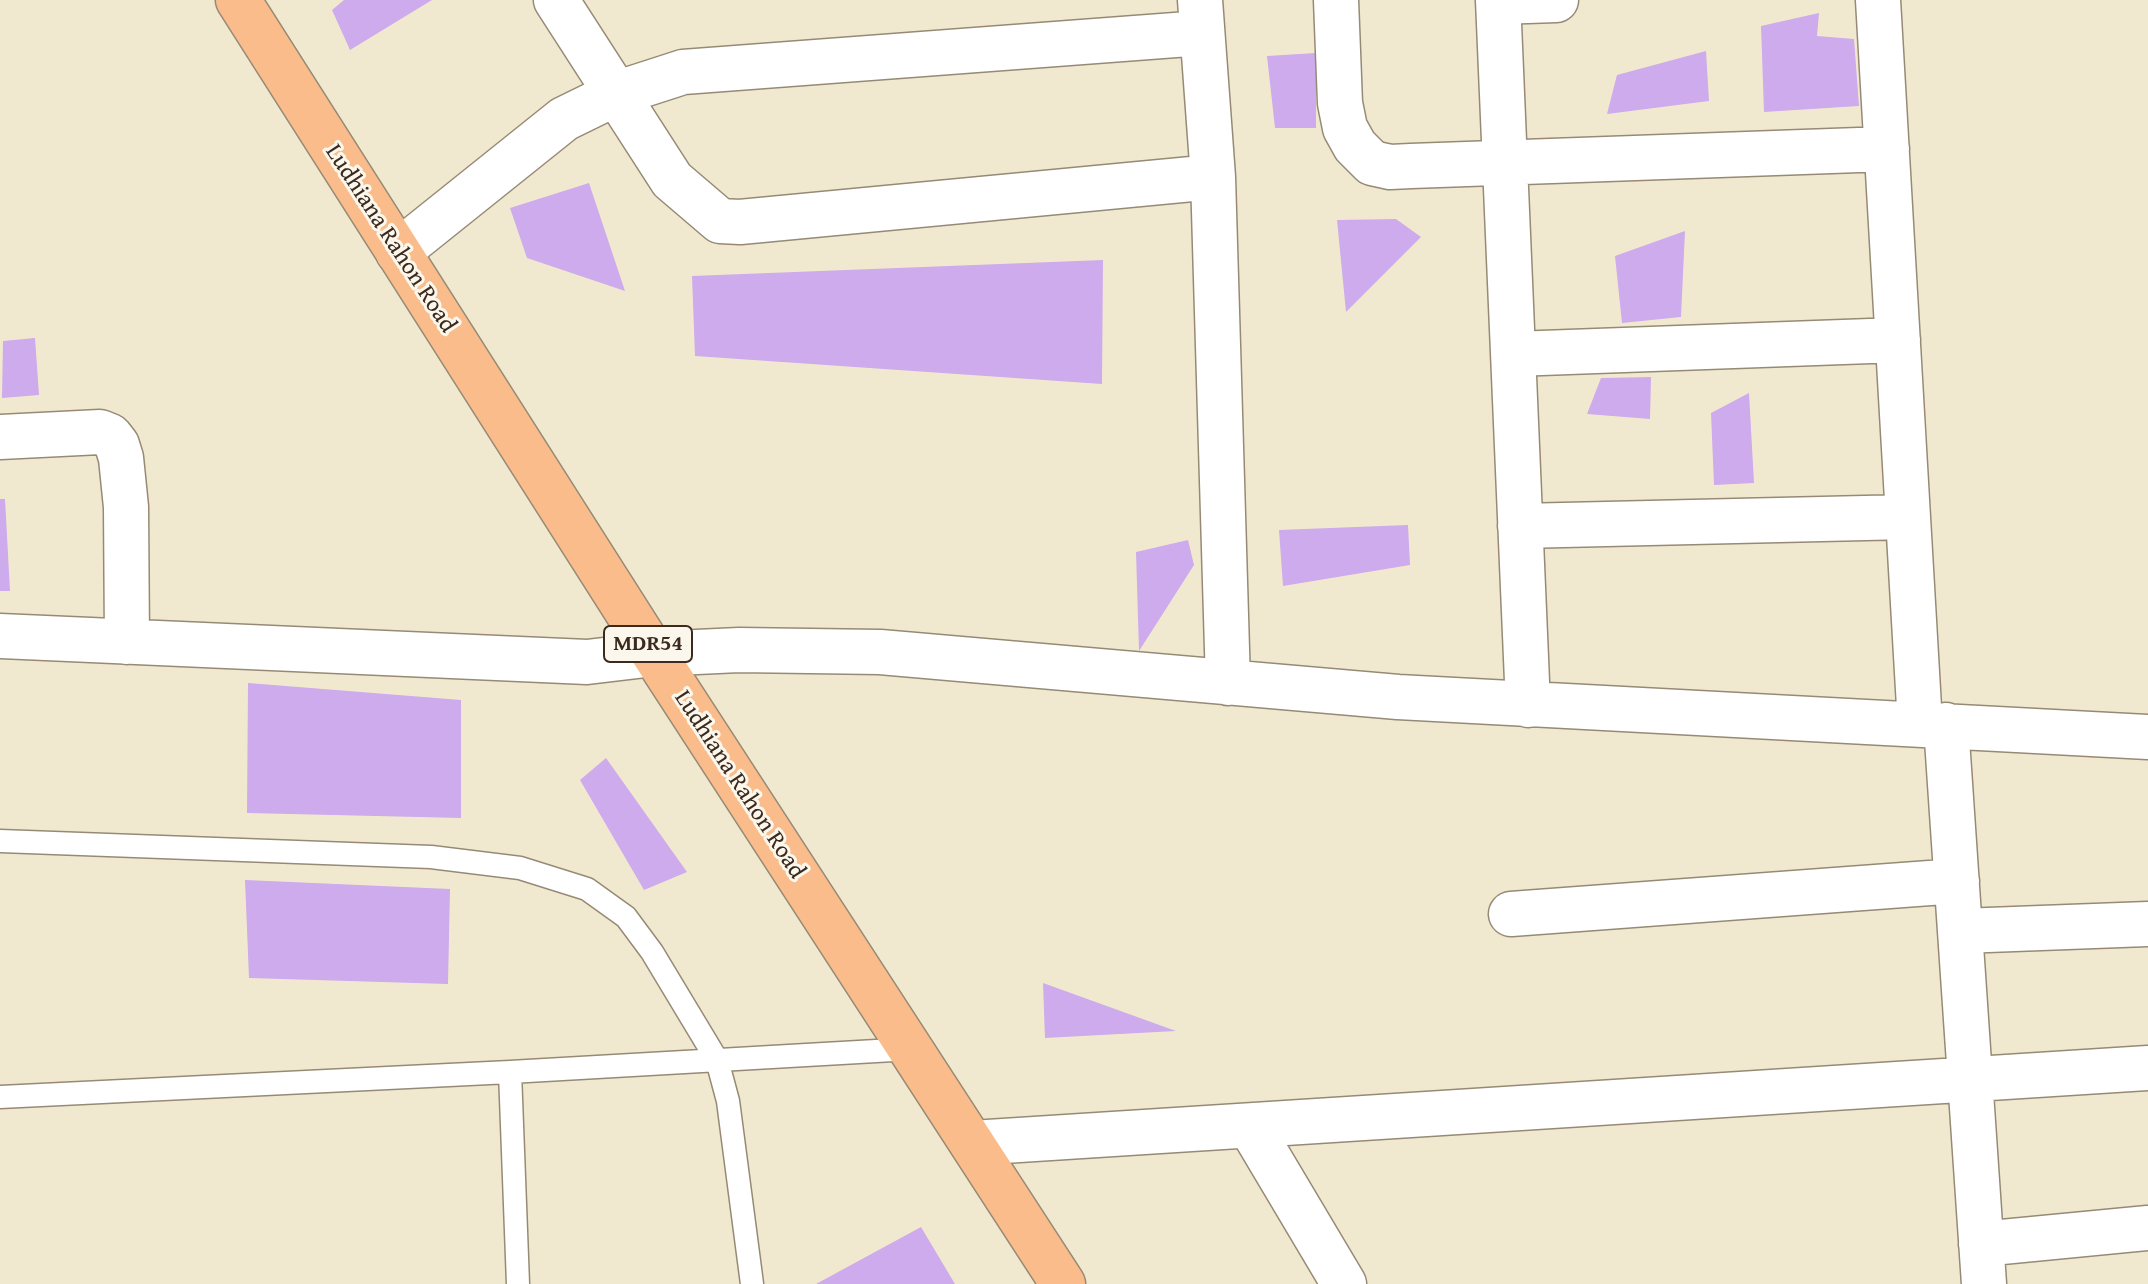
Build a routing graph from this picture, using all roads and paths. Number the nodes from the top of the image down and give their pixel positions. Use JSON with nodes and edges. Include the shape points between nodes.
{"nodes":[{"id":1,"x":238,"y":0,"type":"edge"},
{"id":2,"x":556,"y":0,"type":"edge"},
{"id":3,"x":1336,"y":0,"type":"edge"},
{"id":4,"x":1556,"y":0,"type":"edge"},
{"id":5,"x":1878,"y":0,"type":"edge"},
{"id":6,"x":1498,"y":1,"type":"edge"},
{"id":7,"x":1201,"y":16,"type":"edge"},
{"id":8,"x":615,"y":94,"type":"junction"},
{"id":9,"x":1887,"y":149,"type":"junction"},
{"id":10,"x":1506,"y":162,"type":"junction"},
{"id":11,"x":1213,"y":177,"type":"junction"},
{"id":12,"x":398,"y":252,"type":"junction"},
{"id":13,"x":1898,"y":340,"type":"junction"},
{"id":14,"x":1514,"y":354,"type":"junction"},
{"id":15,"x":0,"y":437,"type":"edge"},
{"id":16,"x":1908,"y":517,"type":"junction"},
{"id":17,"x":1520,"y":526,"type":"junction"},
{"id":18,"x":0,"y":636,"type":"edge"},
{"id":19,"x":127,"y":642,"type":"junction"},
{"id":20,"x":654,"y":654,"type":"junction"},
{"id":21,"x":1228,"y":683,"type":"junction"},
{"id":22,"x":1528,"y":705,"type":"junction"},
{"id":23,"x":1933,"y":724,"type":"junction"},
{"id":24,"x":2148,"y":737,"type":"edge"},
{"id":25,"x":0,"y":841,"type":"edge"},
{"id":26,"x":1957,"y":881,"type":"junction"},
{"id":27,"x":1511,"y":914,"type":"dead end"},
{"id":28,"x":2148,"y":924,"type":"edge"},
{"id":29,"x":1961,"y":931,"type":"junction"},
{"id":30,"x":911,"y":1049,"type":"junction"},
{"id":31,"x":717,"y":1060,"type":"junction"},
{"id":32,"x":2148,"y":1068,"type":"edge"},
{"id":33,"x":510,"y":1072,"type":"junction"},
{"id":34,"x":1971,"y":1080,"type":"junction"},
{"id":35,"x":0,"y":1097,"type":"edge"},
{"id":36,"x":1250,"y":1126,"type":"junction"},
{"id":37,"x":972,"y":1143,"type":"junction"},
{"id":38,"x":2148,"y":1228,"type":"edge"},
{"id":39,"x":1982,"y":1264,"type":"edge"},
{"id":40,"x":518,"y":1284,"type":"edge"},
{"id":41,"x":752,"y":1284,"type":"edge"},
{"id":42,"x":1063,"y":1284,"type":"edge"},
{"id":43,"x":1344,"y":1284,"type":"edge"}],
"edges":[{"from":1,"to":12,"type":"main road","name":"Ludhiana Rahon Road","number":"MDR54"},
{"from":2,"to":8,"type":"street"},
{"from":3,"to":10,"type":"street","via":[[1345,128],[1372,163],[1390,167]]},
{"from":4,"to":6,"type":"street"},
{"from":5,"to":9,"type":"street"},
{"from":6,"to":10,"type":"street"},
{"from":7,"to":8,"type":"street","via":[[683,72]]},
{"from":7,"to":11,"type":"street"},
{"from":8,"to":11,"type":"street","via":[[672,180],[720,221]]},
{"from":8,"to":12,"type":"street","via":[[564,119]]},
{"from":9,"to":10,"type":"street"},
{"from":9,"to":13,"type":"street"},
{"from":10,"to":14,"type":"street"},
{"from":11,"to":21,"type":"street"},
{"from":12,"to":20,"type":"main road","name":"Ludhiana Rahon Road","number":"MDR54"},
{"from":13,"to":14,"type":"street"},
{"from":13,"to":16,"type":"street"},
{"from":14,"to":17,"type":"street"},
{"from":15,"to":19,"type":"street","via":[[100,432],[117,445],[126,507]]},
{"from":16,"to":17,"type":"street"},
{"from":16,"to":23,"type":"street"},
{"from":17,"to":22,"type":"street"},
{"from":18,"to":19,"type":"street"},
{"from":19,"to":20,"type":"street","via":[[587,662]]},
{"from":20,"to":21,"type":"street","via":[[880,652]]},
{"from":20,"to":30,"type":"main road","name":"Ludhiana Rahon Road","number":"MDR54"},
{"from":21,"to":22,"type":"street"},
{"from":22,"to":23,"type":"street"},
{"from":23,"to":24,"type":"street"},
{"from":23,"to":26,"type":"street"},
{"from":25,"to":31,"type":"lane","via":[[431,857],[533,872],[587,889],[626,917]]},
{"from":26,"to":27,"type":"street"},
{"from":26,"to":29,"type":"street"},
{"from":28,"to":29,"type":"street"},
{"from":29,"to":34,"type":"street"},
{"from":30,"to":31,"type":"lane"},
{"from":30,"to":37,"type":"main road","name":"Ludhiana Rahon Road","number":"MDR54"},
{"from":31,"to":33,"type":"lane"},
{"from":31,"to":41,"type":"lane","via":[[728,1101]]},
{"from":32,"to":34,"type":"street"},
{"from":33,"to":35,"type":"lane"},
{"from":33,"to":40,"type":"lane"},
{"from":34,"to":36,"type":"street"},
{"from":34,"to":39,"type":"street"},
{"from":36,"to":37,"type":"street"},
{"from":36,"to":43,"type":"street"},
{"from":37,"to":42,"type":"main road","name":"Ludhiana Rahon Road","number":"MDR54"},
{"from":38,"to":39,"type":"street"}]}
